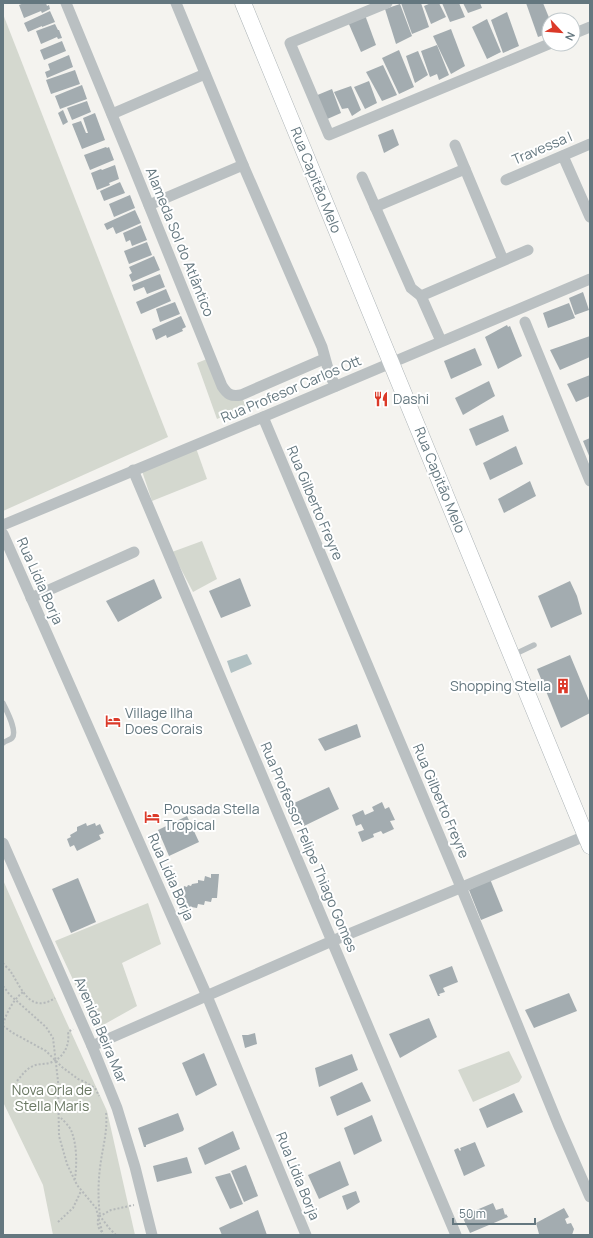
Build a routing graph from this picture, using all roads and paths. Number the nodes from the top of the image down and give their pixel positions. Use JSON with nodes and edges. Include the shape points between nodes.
{"nodes":[{"id":1,"x":66,"y":3,"type":"edge"},
{"id":2,"x":176,"y":3,"type":"edge"},
{"id":3,"x":243,"y":3,"type":"edge"},
{"id":4,"x":387,"y":3,"type":"edge"},
{"id":5,"x":541,"y":47,"type":"edge"},
{"id":6,"x":205,"y":74,"type":"junction"},
{"id":7,"x":112,"y":114,"type":"junction"},
{"id":8,"x":590,"y":144,"type":"edge"},
{"id":9,"x":455,"y":145,"type":"dead end"},
{"id":10,"x":563,"y":156,"type":"junction"},
{"id":11,"x":243,"y":165,"type":"junction"},
{"id":12,"x":465,"y":169,"type":"junction"},
{"id":13,"x":362,"y":177,"type":"dead end"},
{"id":14,"x":506,"y":180,"type":"dead end"},
{"id":15,"x":149,"y":205,"type":"junction"},
{"id":16,"x":375,"y":207,"type":"junction"},
{"id":17,"x":590,"y":217,"type":"edge"},
{"id":18,"x":528,"y":250,"type":"dead end"},
{"id":19,"x":503,"y":260,"type":"junction"},
{"id":20,"x":590,"y":279,"type":"edge"},
{"id":21,"x":421,"y":296,"type":"junction"},
{"id":22,"x":525,"y":322,"type":"dead end"},
{"id":23,"x":441,"y":341,"type":"junction"},
{"id":24,"x":324,"y":359,"type":"junction"},
{"id":25,"x":391,"y":362,"type":"junction"},
{"id":26,"x":336,"y":386,"type":"junction"},
{"id":27,"x":263,"y":417,"type":"junction"},
{"id":28,"x":133,"y":470,"type":"junction"},
{"id":29,"x":590,"y":481,"type":"edge"},
{"id":30,"x":3,"y":525,"type":"edge"},
{"id":31,"x":3,"y":534,"type":"edge"},
{"id":32,"x":134,"y":552,"type":"dead end"},
{"id":33,"x":31,"y":598,"type":"junction"},
{"id":34,"x":534,"y":645,"type":"dead end"},
{"id":35,"x":512,"y":655,"type":"junction"},
{"id":36,"x":3,"y":703,"type":"edge"},
{"id":37,"x":3,"y":743,"type":"edge"},
{"id":38,"x":589,"y":838,"type":"edge"},
{"id":39,"x":3,"y":843,"type":"edge"},
{"id":40,"x":461,"y":887,"type":"junction"},
{"id":41,"x":3,"y":914,"type":"edge"},
{"id":42,"x":3,"y":917,"type":"edge"},
{"id":43,"x":332,"y":941,"type":"junction"},
{"id":44,"x":3,"y":963,"type":"edge"},
{"id":45,"x":3,"y":986,"type":"edge"},
{"id":46,"x":23,"y":992,"type":"junction"},
{"id":47,"x":207,"y":996,"type":"junction"},
{"id":48,"x":55,"y":998,"type":"dead end"},
{"id":49,"x":16,"y":999,"type":"junction"},
{"id":50,"x":83,"y":1024,"type":"junction"},
{"id":51,"x":3,"y":1025,"type":"edge"},
{"id":52,"x":92,"y":1046,"type":"junction"},
{"id":53,"x":56,"y":1060,"type":"junction"},
{"id":54,"x":17,"y":1081,"type":"dead end"},
{"id":55,"x":102,"y":1100,"type":"dead end"},
{"id":56,"x":106,"y":1106,"type":"dead end"},
{"id":57,"x":60,"y":1117,"type":"junction"},
{"id":58,"x":74,"y":1180,"type":"junction"},
{"id":59,"x":81,"y":1191,"type":"junction"},
{"id":60,"x":590,"y":1197,"type":"edge"},
{"id":61,"x":144,"y":1203,"type":"junction"},
{"id":62,"x":100,"y":1216,"type":"junction"},
{"id":63,"x":58,"y":1222,"type":"dead end"},
{"id":64,"x":103,"y":1234,"type":"edge"},
{"id":65,"x":116,"y":1235,"type":"edge"},
{"id":66,"x":152,"y":1235,"type":"edge"},
{"id":67,"x":306,"y":1235,"type":"edge"},
{"id":68,"x":456,"y":1235,"type":"edge"}],
"edges":[{"from":1,"to":7,"type":"street","name":"Alameda Sol do Atlântico"},
{"from":2,"to":6,"type":"street"},
{"from":3,"to":25,"type":"main road","name":"Rua Capitão Melo"},
{"from":4,"to":5,"type":"street","via":[[290,43],[329,136]]},
{"from":6,"to":7,"type":"street"},
{"from":6,"to":11,"type":"street"},
{"from":7,"to":15,"type":"street","name":"Alameda Sol do Atlântico"},
{"from":8,"to":10,"type":"street","name":"Travessa I"},
{"from":9,"to":12,"type":"street"},
{"from":10,"to":14,"type":"street","name":"Travessa I"},
{"from":10,"to":17,"type":"street"},
{"from":11,"to":15,"type":"street"},
{"from":11,"to":24,"type":"street","via":[[322,347]]},
{"from":12,"to":16,"type":"street"},
{"from":12,"to":19,"type":"street"},
{"from":13,"to":16,"type":"street"},
{"from":15,"to":24,"type":"street","name":"Alameda Sol do Atlântico","via":[[222,386],[229,395],[240,395]]},
{"from":16,"to":21,"type":"street","via":[[411,288]]},
{"from":18,"to":19,"type":"street"},
{"from":19,"to":21,"type":"street"},
{"from":20,"to":23,"type":"street","name":"Rua Profesor Carlos Ott"},
{"from":21,"to":23,"type":"street"},
{"from":22,"to":29,"type":"street"},
{"from":23,"to":25,"type":"street","name":"Rua Profesor Carlos Ott"},
{"from":24,"to":26,"type":"street"},
{"from":25,"to":26,"type":"street","name":"Rua Profesor Carlos Ott"},
{"from":25,"to":35,"type":"main road","name":"Rua Capitão Melo"},
{"from":26,"to":27,"type":"street","name":"Rua Profesor Carlos Ott"},
{"from":27,"to":28,"type":"street","name":"Rua Profesor Carlos Ott"},
{"from":27,"to":40,"type":"street","name":"Rua Gilberto Freyre"},
{"from":28,"to":30,"type":"street","name":"Rua Profesor Carlos Ott"},
{"from":28,"to":43,"type":"street","name":"Rua Professor Felipe Thiago Gomes"},
{"from":31,"to":33,"type":"street","name":"Rua Lídia Borja"},
{"from":32,"to":33,"type":"street"},
{"from":33,"to":47,"type":"street","name":"Rua Lídia Borja"},
{"from":34,"to":35,"type":"lane"},
{"from":35,"to":38,"type":"main road","name":"Rua Capitão Melo"},
{"from":36,"to":37,"type":"lane","via":[[14,732],[12,738]]},
{"from":38,"to":40,"type":"street"},
{"from":39,"to":50,"type":"street","name":"Avenida Beira Mar"},
{"from":40,"to":43,"type":"street"},
{"from":40,"to":60,"type":"street","name":"Rua Gilberto Freyre"},
{"from":41,"to":42,"type":"path"},
{"from":43,"to":47,"type":"street"},
{"from":43,"to":68,"type":"street","name":"Rua Professor Felipe Thiago Gomes"},
{"from":44,"to":46,"type":"path","via":[[11,971]]},
{"from":45,"to":49,"type":"path"},
{"from":46,"to":48,"type":"path","via":[[32,1001],[41,1004]]},
{"from":46,"to":49,"type":"path"},
{"from":47,"to":52,"type":"street"},
{"from":47,"to":67,"type":"street","name":"Rua Lídia Borja"},
{"from":49,"to":51,"type":"path","via":[[8,1010]]},
{"from":49,"to":53,"type":"path","via":[[46,1027],[53,1038]]},
{"from":50,"to":52,"type":"street","name":"Avenida Beira Mar"},
{"from":50,"to":53,"type":"path","via":[[68,1032],[68,1046],[64,1054]]},
{"from":51,"to":53,"type":"path"},
{"from":52,"to":61,"type":"street","name":"Avenida Beira Mar","via":[[118,1108]]},
{"from":53,"to":54,"type":"path","via":[[28,1068]]},
{"from":53,"to":55,"type":"path","via":[[78,1080],[95,1088]]},
{"from":53,"to":57,"type":"path"},
{"from":56,"to":62,"type":"path","via":[[107,1124],[98,1186]]},
{"from":57,"to":58,"type":"path","via":[[59,1136]]},
{"from":57,"to":58,"type":"path","via":[[71,1129],[75,1150]]},
{"from":58,"to":59,"type":"path"},
{"from":59,"to":62,"type":"path"},
{"from":59,"to":63,"type":"path","via":[[73,1208]]},
{"from":61,"to":62,"type":"path","via":[[111,1210]]},
{"from":61,"to":66,"type":"street","name":"Avenida Beira Mar"},
{"from":62,"to":64,"type":"path","via":[[98,1226]]},
{"from":62,"to":65,"type":"path"}]}
